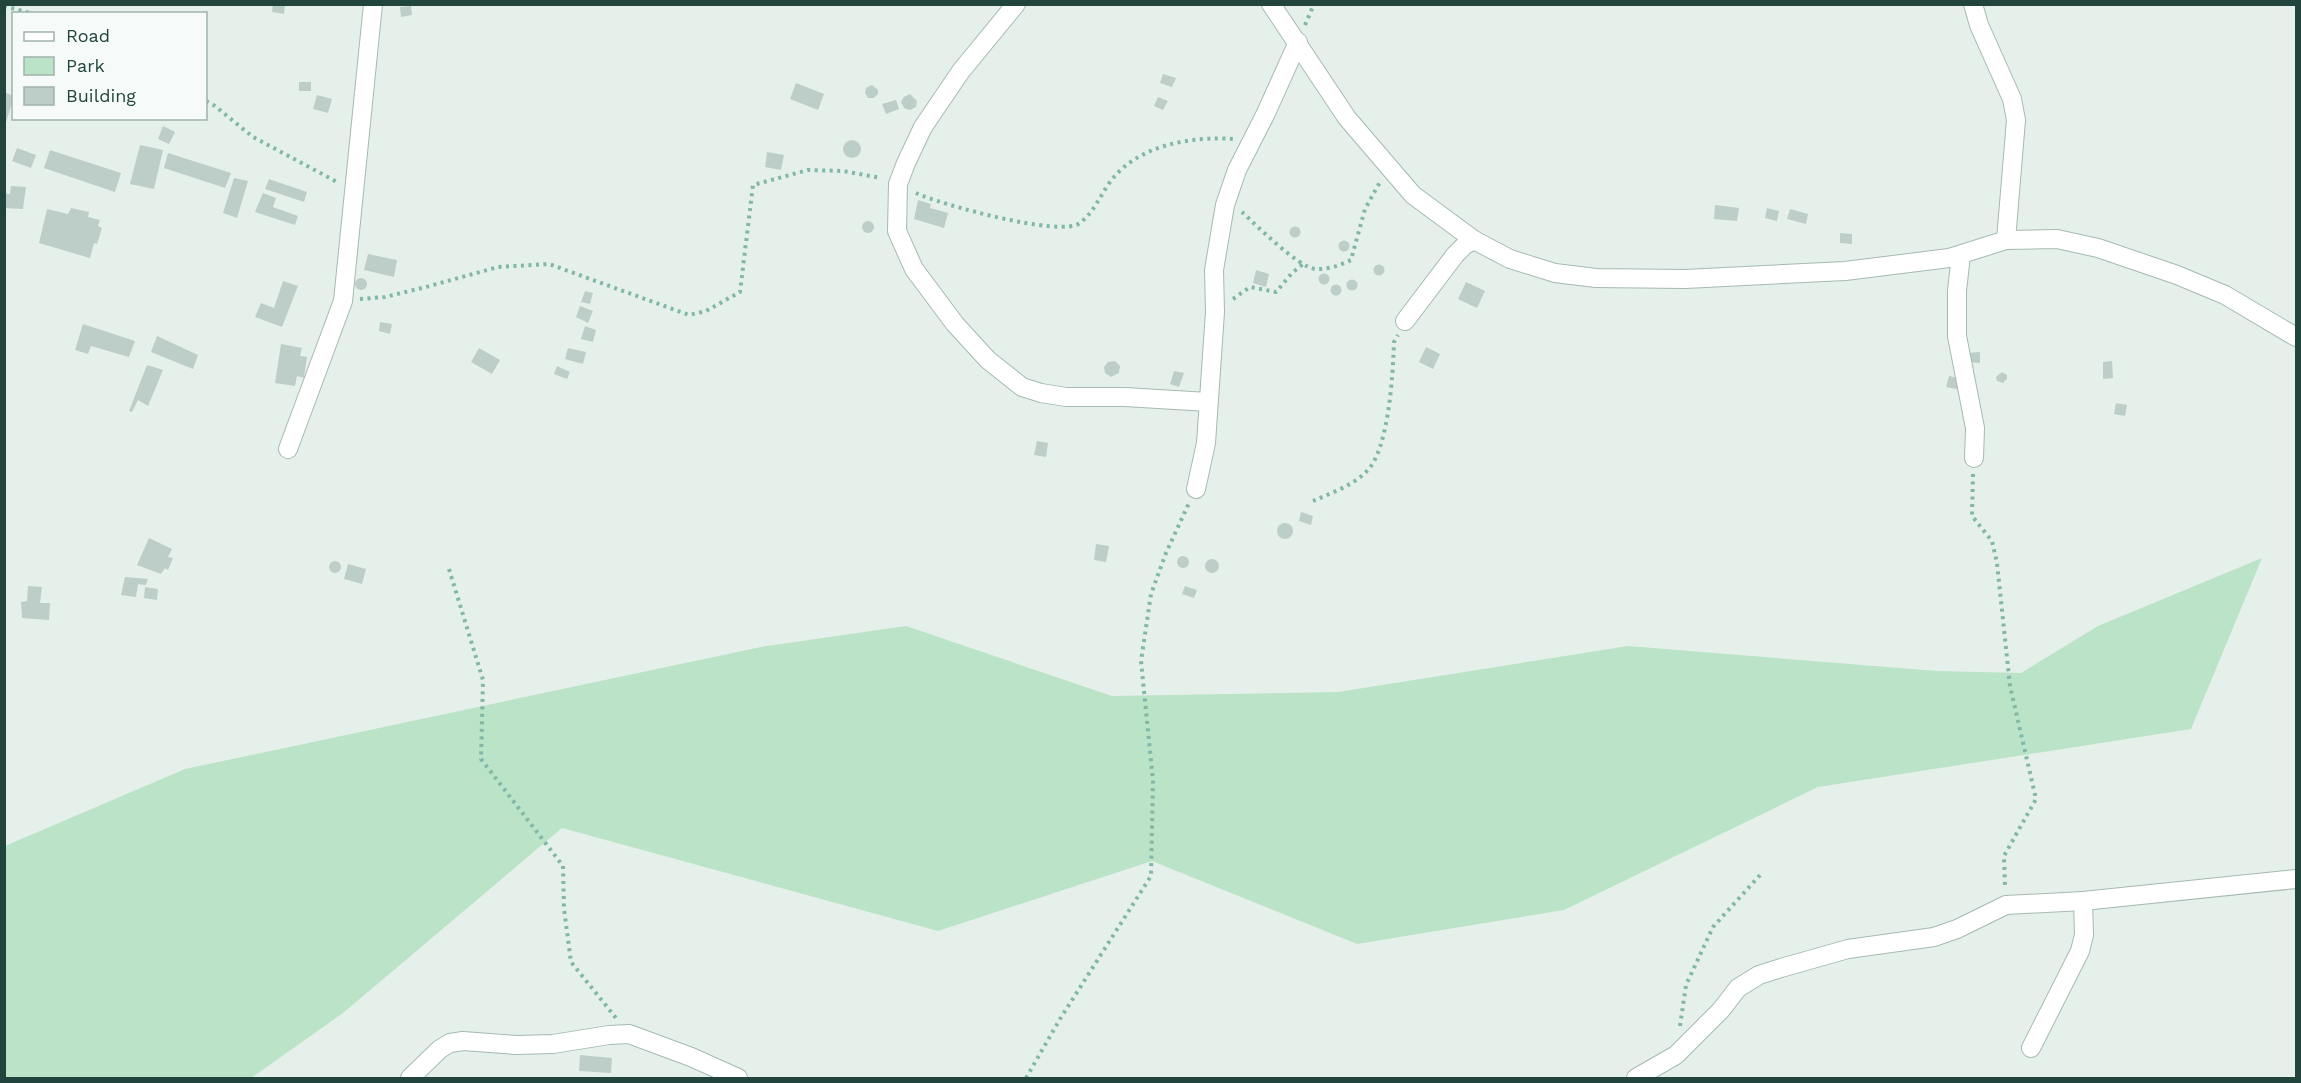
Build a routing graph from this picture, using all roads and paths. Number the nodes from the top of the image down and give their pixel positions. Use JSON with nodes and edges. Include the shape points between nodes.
{"nodes":[{"id":1,"x":373,"y":4,"type":"edge"},
{"id":2,"x":1016,"y":4,"type":"edge"},
{"id":3,"x":1270,"y":4,"type":"edge"},
{"id":4,"x":1973,"y":4,"type":"edge"},
{"id":5,"x":4,"y":6,"type":"edge"},
{"id":6,"x":26,"y":12,"type":"edge"},
{"id":7,"x":1298,"y":42,"type":"junction"},
{"id":8,"x":207,"y":102,"type":"edge"},
{"id":9,"x":1253,"y":140,"type":"junction"},
{"id":10,"x":1389,"y":169,"type":"junction"},
{"id":11,"x":898,"y":184,"type":"junction"},
{"id":12,"x":353,"y":190,"type":"junction"},
{"id":13,"x":1225,"y":205,"type":"junction"},
{"id":14,"x":1474,"y":240,"type":"junction"},
{"id":15,"x":2006,"y":240,"type":"junction"},
{"id":16,"x":1961,"y":255,"type":"junction"},
{"id":17,"x":1303,"y":264,"type":"junction"},
{"id":18,"x":343,"y":301,"type":"junction"},
{"id":19,"x":1215,"y":312,"type":"junction"},
{"id":20,"x":1405,"y":321,"type":"joint"},
{"id":21,"x":2296,"y":337,"type":"edge"},
{"id":22,"x":1208,"y":402,"type":"junction"},
{"id":23,"x":288,"y":450,"type":"dead end"},
{"id":24,"x":1974,"y":458,"type":"joint"},
{"id":25,"x":1196,"y":489,"type":"joint"},
{"id":26,"x":1313,"y":501,"type":"dead end"},
{"id":27,"x":449,"y":569,"type":"dead end"},
{"id":28,"x":1761,"y":874,"type":"dead end"},
{"id":29,"x":2296,"y":879,"type":"edge"},
{"id":30,"x":2083,"y":901,"type":"junction"},
{"id":31,"x":2006,"y":905,"type":"junction"},
{"id":32,"x":629,"y":1034,"type":"junction"},
{"id":33,"x":2031,"y":1048,"type":"dead end"},
{"id":34,"x":1676,"y":1055,"type":"junction"},
{"id":35,"x":410,"y":1078,"type":"edge"},
{"id":36,"x":738,"y":1078,"type":"edge"},
{"id":37,"x":1026,"y":1078,"type":"edge"},
{"id":38,"x":1636,"y":1078,"type":"edge"}],
"edges":[{"from":1,"to":12,"type":"street"},
{"from":2,"to":11,"type":"street","via":[[940,101]]},
{"from":3,"to":7,"type":"street"},
{"from":4,"to":15,"type":"street","via":[[2012,99],[2016,120]]},
{"from":5,"to":6,"type":"path"},
{"from":7,"to":9,"type":"street"},
{"from":7,"to":10,"type":"street","via":[[1347,118]]},
{"from":8,"to":12,"type":"path","via":[[253,137]]},
{"from":9,"to":11,"type":"path","via":[[1209,137],[1131,160],[1079,225],[1063,227],[1039,226],[962,208]]},
{"from":9,"to":13,"type":"street"},
{"from":10,"to":14,"type":"street","via":[[1413,195]]},
{"from":10,"to":17,"type":"path","via":[[1365,209],[1351,260],[1317,269]]},
{"from":11,"to":18,"type":"path","via":[[866,174],[808,170],[753,184],[740,292],[706,311],[689,315],[549,264],[498,267],[385,297]]},
{"from":11,"to":22,"type":"street","via":[[897,231],[914,269],[955,324],[988,360],[1022,387],[1066,397]]},
{"from":12,"to":18,"type":"street"},
{"from":13,"to":17,"type":"path","via":[[1241,211]]},
{"from":13,"to":19,"type":"street","via":[[1215,270]]},
{"from":14,"to":16,"type":"street","via":[[1509,259],[1555,273],[1596,278],[1802,274],[1920,263]]},
{"from":14,"to":20,"type":"street","via":[[1455,255]]},
{"from":15,"to":16,"type":"street"},
{"from":15,"to":21,"type":"street","via":[[2057,239],[2098,248],[2225,295]]},
{"from":16,"to":24,"type":"street","via":[[1957,336],[1972,405]]},
{"from":17,"to":19,"type":"path","via":[[1276,292],[1250,286]]},
{"from":18,"to":23,"type":"street"},
{"from":19,"to":22,"type":"street"},
{"from":20,"to":26,"type":"path","via":[[1394,342],[1391,393],[1376,460],[1354,482]]},
{"from":22,"to":25,"type":"street","via":[[1206,443]]},
{"from":24,"to":31,"type":"path","via":[[1972,516],[1992,541],[1997,563],[2010,686],[2036,799],[2004,856]]},
{"from":25,"to":37,"type":"path","via":[[1151,594],[1141,661],[1154,781],[1151,876]]},
{"from":27,"to":32,"type":"path","via":[[483,680],[481,759],[563,866],[564,909],[572,962]]},
{"from":28,"to":34,"type":"path","via":[[1713,927],[1686,985]]},
{"from":29,"to":30,"type":"street"},
{"from":30,"to":31,"type":"street"},
{"from":30,"to":33,"type":"street","via":[[2084,935],[2080,951]]},
{"from":31,"to":34,"type":"street","via":[[1934,937],[1848,949],[1760,975],[1738,988]]},
{"from":32,"to":35,"type":"street","via":[[552,1044],[450,1043]]},
{"from":32,"to":36,"type":"street"},
{"from":34,"to":38,"type":"street"}]}
